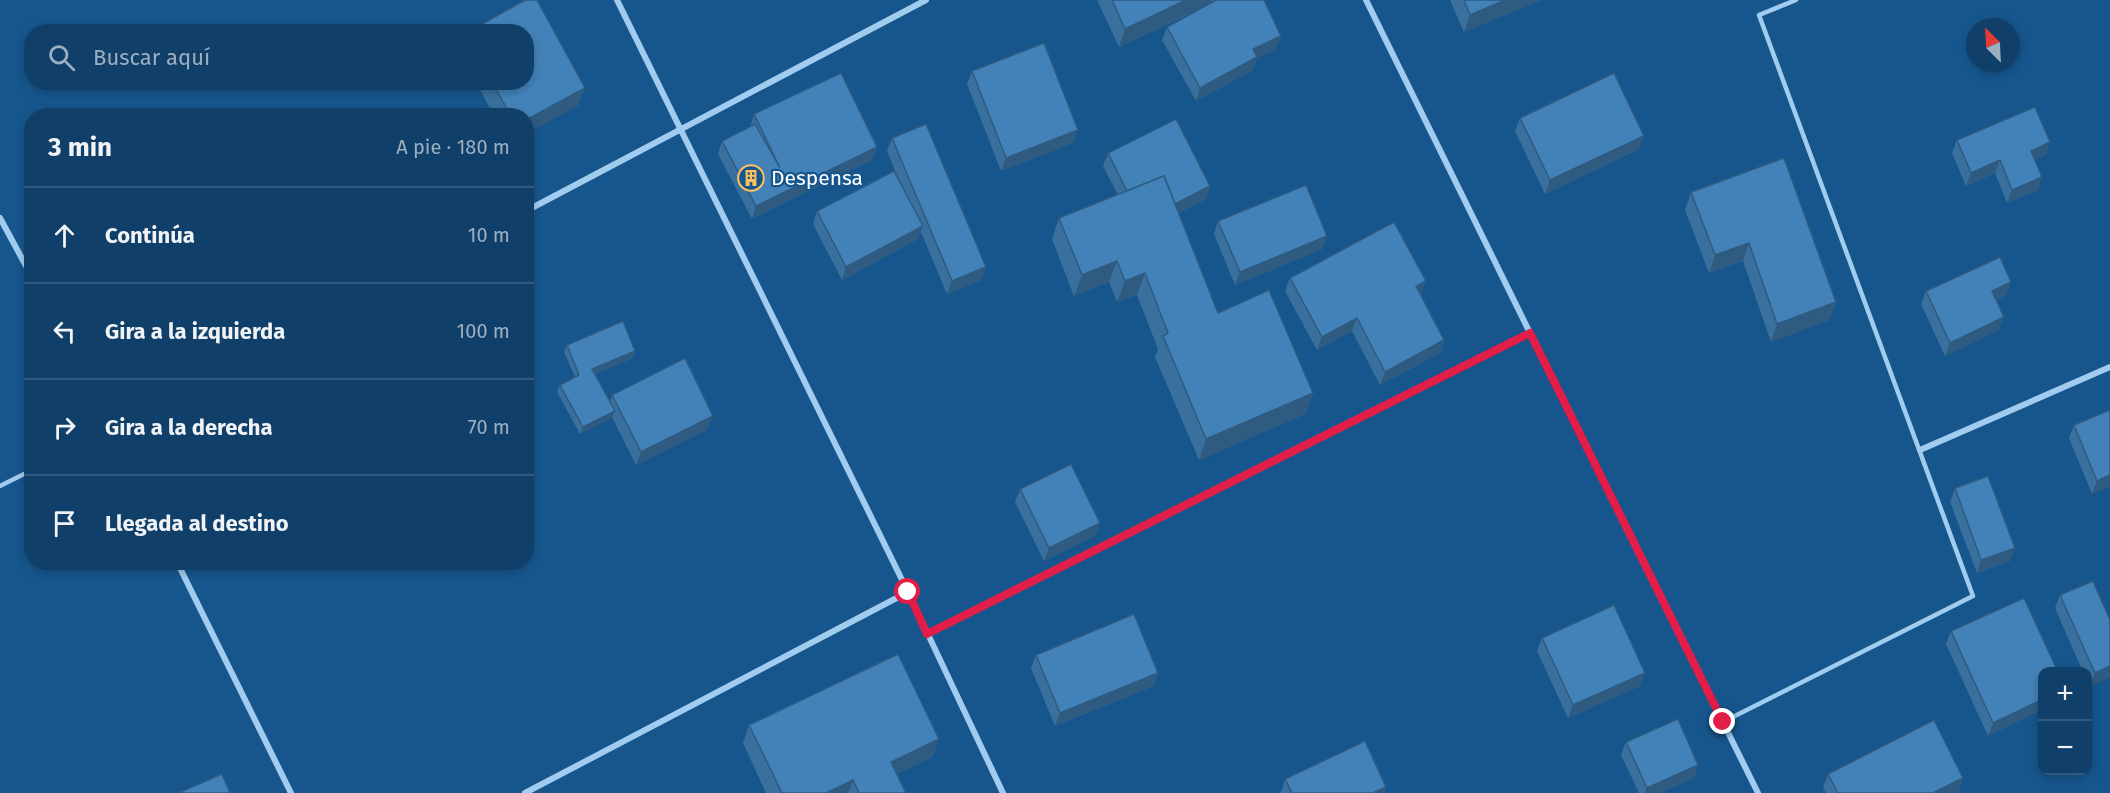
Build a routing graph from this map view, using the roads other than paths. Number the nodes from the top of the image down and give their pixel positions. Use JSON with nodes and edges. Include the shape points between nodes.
{"nodes":[{"id":1,"x":617,"y":0,"type":"edge"},
{"id":2,"x":926,"y":0,"type":"edge"},
{"id":3,"x":1366,"y":0,"type":"edge"},
{"id":4,"x":1796,"y":0,"type":"edge"},
{"id":5,"x":681,"y":130,"type":"junction"},
{"id":6,"x":534,"y":207,"type":"edge"},
{"id":7,"x":0,"y":218,"type":"edge"},
{"id":8,"x":24,"y":262,"type":"edge"},
{"id":9,"x":1530,"y":333,"type":"junction"},
{"id":10,"x":2110,"y":367,"type":"edge"},
{"id":11,"x":1920,"y":450,"type":"junction"},
{"id":12,"x":24,"y":474,"type":"edge"},
{"id":13,"x":0,"y":486,"type":"edge"},
{"id":14,"x":181,"y":570,"type":"edge"},
{"id":15,"x":908,"y":592,"type":"junction"},
{"id":16,"x":927,"y":634,"type":"junction"},
{"id":17,"x":1723,"y":722,"type":"junction"},
{"id":18,"x":291,"y":793,"type":"edge"},
{"id":19,"x":525,"y":793,"type":"edge"},
{"id":20,"x":1003,"y":793,"type":"edge"},
{"id":21,"x":1758,"y":793,"type":"edge"}],
"edges":[{"from":1,"to":5,"type":"street"},
{"from":2,"to":5,"type":"street"},
{"from":3,"to":9,"type":"street"},
{"from":4,"to":11,"type":"lane","via":[[1759,15]]},
{"from":5,"to":6,"type":"street"},
{"from":5,"to":15,"type":"street"},
{"from":7,"to":8,"type":"street"},
{"from":9,"to":16,"type":"street"},
{"from":9,"to":17,"type":"street"},
{"from":10,"to":11,"type":"street"},
{"from":11,"to":17,"type":"lane","via":[[1973,596]]},
{"from":12,"to":13,"type":"lane"},
{"from":14,"to":18,"type":"street"},
{"from":15,"to":16,"type":"street"},
{"from":15,"to":19,"type":"street"},
{"from":16,"to":20,"type":"street"},
{"from":17,"to":21,"type":"street"}]}
